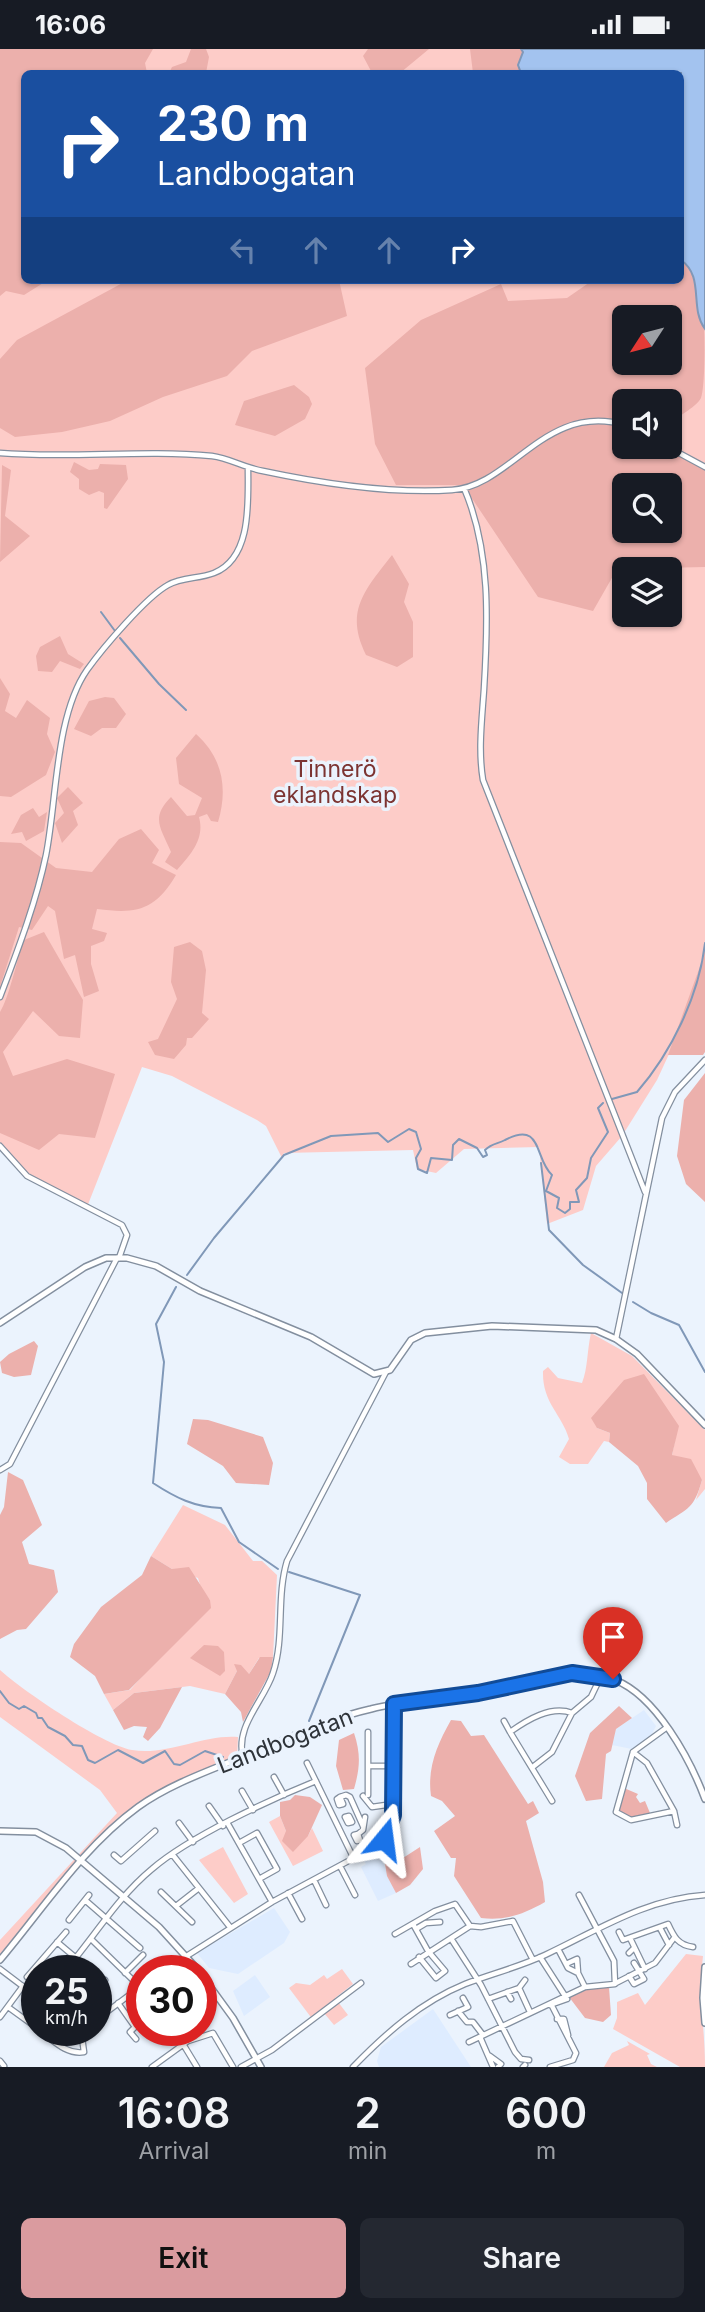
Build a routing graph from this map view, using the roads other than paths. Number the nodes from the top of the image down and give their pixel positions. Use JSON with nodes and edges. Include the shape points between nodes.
{"nodes":[{"id":1,"x":612,"y":424,"type":"edge"},
{"id":2,"x":0,"y":453,"type":"edge"},
{"id":3,"x":682,"y":455,"type":"edge"},
{"id":4,"x":705,"y":467,"type":"edge"},
{"id":5,"x":248,"y":468,"type":"junction"},
{"id":6,"x":464,"y":488,"type":"junction"},
{"id":7,"x":0,"y":997,"type":"edge"},
{"id":8,"x":705,"y":1060,"type":"edge"},
{"id":9,"x":0,"y":1146,"type":"edge"},
{"id":10,"x":645,"y":1192,"type":"junction"},
{"id":11,"x":118,"y":1258,"type":"junction"},
{"id":12,"x":0,"y":1323,"type":"edge"},
{"id":13,"x":616,"y":1339,"type":"junction"},
{"id":14,"x":386,"y":1372,"type":"junction"},
{"id":15,"x":705,"y":1425,"type":"edge"},
{"id":16,"x":0,"y":1470,"type":"edge"},
{"id":17,"x":601,"y":1676,"type":"junction"},
{"id":18,"x":394,"y":1704,"type":"junction"},
{"id":19,"x":572,"y":1713,"type":"junction"},
{"id":20,"x":503,"y":1721,"type":"dead end"},
{"id":21,"x":666,"y":1728,"type":"junction"},
{"id":22,"x":368,"y":1732,"type":"dead end"},
{"id":23,"x":510,"y":1732,"type":"junction"},
{"id":24,"x":633,"y":1752,"type":"junction"},
{"id":25,"x":243,"y":1757,"type":"junction"},
{"id":26,"x":307,"y":1763,"type":"dead end"},
{"id":27,"x":368,"y":1766,"type":"junction"},
{"id":28,"x":394,"y":1766,"type":"junction"},
{"id":29,"x":534,"y":1766,"type":"junction"},
{"id":30,"x":274,"y":1777,"type":"dead end"},
{"id":31,"x":316,"y":1781,"type":"junction"},
{"id":32,"x":242,"y":1791,"type":"dead end"},
{"id":33,"x":284,"y":1795,"type":"junction"},
{"id":34,"x":340,"y":1797,"type":"dead end"},
{"id":35,"x":705,"y":1799,"type":"edge"},
{"id":36,"x":552,"y":1801,"type":"dead end"},
{"id":37,"x":394,"y":1804,"type":"junction"},
{"id":38,"x":209,"y":1806,"type":"dead end"},
{"id":39,"x":253,"y":1810,"type":"junction"},
{"id":40,"x":674,"y":1811,"type":"junction"},
{"id":41,"x":357,"y":1812,"type":"junction"},
{"id":42,"x":349,"y":1816,"type":"dead end"},
{"id":43,"x":365,"y":1817,"type":"dead end"},
{"id":44,"x":179,"y":1823,"type":"dead end"},
{"id":45,"x":226,"y":1825,"type":"junction"},
{"id":46,"x":677,"y":1825,"type":"dead end"},
{"id":47,"x":363,"y":1826,"type":"junction"},
{"id":48,"x":0,"y":1831,"type":"edge"},
{"id":49,"x":155,"y":1831,"type":"dead end"},
{"id":50,"x":358,"y":1834,"type":"dead end"},
{"id":51,"x":194,"y":1842,"type":"junction"},
{"id":52,"x":239,"y":1843,"type":"junction"},
{"id":53,"x":172,"y":1854,"type":"junction"},
{"id":54,"x":114,"y":1855,"type":"dead end"},
{"id":55,"x":354,"y":1859,"type":"junction"},
{"id":56,"x":83,"y":1861,"type":"junction"},
{"id":57,"x":340,"y":1866,"type":"junction"},
{"id":58,"x":259,"y":1879,"type":"junction"},
{"id":59,"x":314,"y":1880,"type":"junction"},
{"id":60,"x":199,"y":1888,"type":"junction"},
{"id":61,"x":161,"y":1892,"type":"dead end"},
{"id":62,"x":288,"y":1893,"type":"junction"},
{"id":63,"x":355,"y":1895,"type":"dead end"},
{"id":64,"x":579,"y":1895,"type":"dead end"},
{"id":65,"x":705,"y":1895,"type":"edge"},
{"id":66,"x":125,"y":1896,"type":"junction"},
{"id":67,"x":272,"y":1902,"type":"junction"},
{"id":68,"x":326,"y":1905,"type":"dead end"},
{"id":69,"x":176,"y":1906,"type":"junction"},
{"id":70,"x":109,"y":1918,"type":"junction"},
{"id":71,"x":302,"y":1919,"type":"dead end"},
{"id":72,"x":69,"y":1920,"type":"dead end"},
{"id":73,"x":192,"y":1922,"type":"dead end"},
{"id":74,"x":440,"y":1922,"type":"dead end"},
{"id":75,"x":414,"y":1926,"type":"junction"},
{"id":76,"x":470,"y":1926,"type":"junction"},
{"id":77,"x":230,"y":1927,"type":"junction"},
{"id":78,"x":597,"y":1928,"type":"junction"},
{"id":79,"x":660,"y":1928,"type":"junction"},
{"id":80,"x":66,"y":1932,"type":"dead end"},
{"id":81,"x":619,"y":1932,"type":"dead end"},
{"id":82,"x":395,"y":1934,"type":"dead end"},
{"id":83,"x":629,"y":1938,"type":"junction"},
{"id":84,"x":674,"y":1938,"type":"junction"},
{"id":85,"x":92,"y":1940,"type":"junction"},
{"id":86,"x":452,"y":1940,"type":"dead end"},
{"id":87,"x":57,"y":1942,"type":"junction"},
{"id":88,"x":668,"y":1945,"type":"junction"},
{"id":89,"x":693,"y":1947,"type":"dead end"},
{"id":90,"x":140,"y":1948,"type":"dead end"},
{"id":91,"x":558,"y":1948,"type":"junction"},
{"id":92,"x":635,"y":1948,"type":"junction"},
{"id":93,"x":428,"y":1951,"type":"junction"},
{"id":94,"x":629,"y":1953,"type":"dead end"},
{"id":95,"x":46,"y":1955,"type":"edge"},
{"id":96,"x":72,"y":1955,"type":"edge"},
{"id":97,"x":79,"y":1955,"type":"edge"},
{"id":98,"x":186,"y":1955,"type":"joint"},
{"id":99,"x":419,"y":1957,"type":"junction"},
{"id":100,"x":540,"y":1957,"type":"junction"},
{"id":101,"x":0,"y":1960,"type":"edge"},
{"id":102,"x":533,"y":1960,"type":"junction"},
{"id":103,"x":634,"y":1963,"type":"dead end"},
{"id":104,"x":411,"y":1964,"type":"dead end"},
{"id":105,"x":566,"y":1964,"type":"junction"},
{"id":106,"x":705,"y":1967,"type":"edge"},
{"id":107,"x":0,"y":1969,"type":"edge"},
{"id":108,"x":642,"y":1970,"type":"junction"},
{"id":109,"x":125,"y":1973,"type":"edge"},
{"id":110,"x":578,"y":1973,"type":"junction"},
{"id":111,"x":629,"y":1976,"type":"junction"},
{"id":112,"x":478,"y":1980,"type":"junction"},
{"id":113,"x":525,"y":1980,"type":"dead end"},
{"id":114,"x":361,"y":1983,"type":"dead end"},
{"id":115,"x":615,"y":1984,"type":"junction"},
{"id":116,"x":21,"y":1985,"type":"edge"},
{"id":117,"x":584,"y":1987,"type":"junction"},
{"id":118,"x":519,"y":1988,"type":"junction"},
{"id":119,"x":21,"y":1989,"type":"edge"},
{"id":120,"x":507,"y":1992,"type":"junction"},
{"id":121,"x":217,"y":1994,"type":"edge"},
{"id":122,"x":563,"y":1996,"type":"junction"},
{"id":123,"x":126,"y":1997,"type":"edge"},
{"id":124,"x":463,"y":1998,"type":"dead end"},
{"id":125,"x":488,"y":1999,"type":"junction"},
{"id":126,"x":511,"y":1999,"type":"dead end"},
{"id":127,"x":118,"y":2003,"type":"junction"},
{"id":128,"x":549,"y":2005,"type":"junction"},
{"id":129,"x":8,"y":2007,"type":"junction"},
{"id":130,"x":112,"y":2008,"type":"edge"},
{"id":131,"x":458,"y":2011,"type":"junction"},
{"id":132,"x":530,"y":2012,"type":"junction"},
{"id":133,"x":126,"y":2014,"type":"edge"},
{"id":134,"x":450,"y":2015,"type":"dead end"},
{"id":135,"x":0,"y":2017,"type":"edge"},
{"id":136,"x":21,"y":2017,"type":"edge"},
{"id":137,"x":705,"y":2023,"type":"edge"},
{"id":138,"x":501,"y":2026,"type":"junction"},
{"id":139,"x":481,"y":2036,"type":"junction"},
{"id":140,"x":217,"y":2040,"type":"edge"},
{"id":141,"x":469,"y":2042,"type":"dead end"},
{"id":142,"x":61,"y":2046,"type":"edge"},
{"id":143,"x":85,"y":2046,"type":"edge"},
{"id":144,"x":180,"y":2046,"type":"edge"},
{"id":145,"x":184,"y":2046,"type":"edge"},
{"id":146,"x":257,"y":2058,"type":"junction"},
{"id":147,"x":526,"y":2065,"type":"edge"},
{"id":148,"x":152,"y":2067,"type":"edge"},
{"id":149,"x":197,"y":2067,"type":"edge"},
{"id":150,"x":233,"y":2067,"type":"edge"},
{"id":151,"x":241,"y":2067,"type":"edge"},
{"id":152,"x":261,"y":2067,"type":"edge"},
{"id":153,"x":354,"y":2067,"type":"edge"},
{"id":154,"x":495,"y":2067,"type":"edge"},
{"id":155,"x":550,"y":2067,"type":"edge"}],
"edges":[{"from":1,"to":6,"type":"street","via":[[559,429]]},
{"from":2,"to":5,"type":"street","via":[[195,455],[218,457]]},
{"from":3,"to":4,"type":"street"},
{"from":5,"to":6,"type":"street","via":[[344,486]]},
{"from":5,"to":7,"type":"street","via":[[246,520],[235,556],[220,570],[176,581],[154,596],[88,668],[73,694],[55,780],[46,856]]},
{"from":6,"to":10,"type":"street","via":[[487,591],[480,752],[483,780]]},
{"from":8,"to":10,"type":"street","via":[[666,1107]]},
{"from":9,"to":11,"type":"street","via":[[34,1181],[122,1225],[127,1235]]},
{"from":10,"to":13,"type":"street"},
{"from":11,"to":12,"type":"street","via":[[85,1267]]},
{"from":11,"to":14,"type":"street","via":[[156,1266],[200,1291],[311,1337],[374,1374]]},
{"from":11,"to":16,"type":"street","via":[[10,1464]]},
{"from":13,"to":14,"type":"street","via":[[590,1329],[534,1326],[429,1332],[411,1340]]},
{"from":13,"to":15,"type":"street","via":[[644,1361]]},
{"from":14,"to":25,"type":"street","via":[[287,1561],[280,1582],[278,1652],[273,1674],[240,1739]]},
{"from":17,"to":18,"type":"street","name":"Landbogatan","via":[[558,1674],[478,1693]]},
{"from":17,"to":19,"type":"street","via":[[592,1697]]},
{"from":17,"to":21,"type":"street","name":"Landbogatan","via":[[634,1690]]},
{"from":18,"to":25,"type":"street","name":"Landbogatan","via":[[340,1718]]},
{"from":18,"to":28,"type":"street"},
{"from":19,"to":23,"type":"street","via":[[560,1710],[539,1716]]},
{"from":19,"to":29,"type":"street","via":[[552,1752]]},
{"from":20,"to":23,"type":"street"},
{"from":21,"to":24,"type":"street"},
{"from":21,"to":35,"type":"street","name":"Landbogatan"},
{"from":22,"to":27,"type":"street"},
{"from":23,"to":29,"type":"street"},
{"from":24,"to":40,"type":"street","via":[[647,1763]]},
{"from":24,"to":40,"type":"street","via":[[616,1812],[631,1820]]},
{"from":25,"to":56,"type":"street","name":"Landbogatan","via":[[153,1797],[112,1829]]},
{"from":26,"to":31,"type":"street"},
{"from":27,"to":28,"type":"street"},
{"from":27,"to":37,"type":"street","via":[[366,1795],[372,1807]]},
{"from":28,"to":37,"type":"street"},
{"from":29,"to":36,"type":"street"},
{"from":30,"to":33,"type":"street"},
{"from":31,"to":33,"type":"street"},
{"from":31,"to":55,"type":"street"},
{"from":32,"to":39,"type":"street"},
{"from":33,"to":39,"type":"street"},
{"from":34,"to":41,"type":"street","via":[[348,1796]]},
{"from":37,"to":55,"type":"street","via":[[384,1839]]},
{"from":38,"to":45,"type":"street"},
{"from":39,"to":45,"type":"street"},
{"from":40,"to":46,"type":"street"},
{"from":41,"to":42,"type":"street"},
{"from":41,"to":47,"type":"street"},
{"from":43,"to":47,"type":"street"},
{"from":44,"to":51,"type":"street"},
{"from":45,"to":51,"type":"street"},
{"from":45,"to":52,"type":"street"},
{"from":47,"to":50,"type":"street"},
{"from":48,"to":56,"type":"street","via":[[36,1832]]},
{"from":49,"to":54,"type":"street","via":[[121,1861]]},
{"from":51,"to":53,"type":"street"},
{"from":52,"to":58,"type":"street"},
{"from":52,"to":58,"type":"street","via":[[257,1833],[277,1869]]},
{"from":53,"to":60,"type":"street"},
{"from":53,"to":66,"type":"street"},
{"from":55,"to":57,"type":"street"},
{"from":56,"to":66,"type":"street"},
{"from":56,"to":101,"type":"street","name":"Landbogatan"},
{"from":57,"to":59,"type":"street"},
{"from":57,"to":63,"type":"street"},
{"from":58,"to":67,"type":"street"},
{"from":59,"to":62,"type":"street"},
{"from":59,"to":68,"type":"street"},
{"from":60,"to":69,"type":"street"},
{"from":60,"to":77,"type":"street"},
{"from":61,"to":69,"type":"street"},
{"from":62,"to":67,"type":"street"},
{"from":62,"to":71,"type":"street"},
{"from":64,"to":78,"type":"street"},
{"from":65,"to":78,"type":"street","via":[[649,1906]]},
{"from":66,"to":70,"type":"street"},
{"from":66,"to":98,"type":"street"},
{"from":67,"to":77,"type":"street"},
{"from":69,"to":73,"type":"street"},
{"from":70,"to":72,"type":"street","via":[[87,1897]]},
{"from":70,"to":85,"type":"street"},
{"from":70,"to":90,"type":"street"},
{"from":74,"to":75,"type":"street"},
{"from":75,"to":76,"type":"street","via":[[455,1904]]},
{"from":75,"to":82,"type":"street"},
{"from":75,"to":93,"type":"street"},
{"from":76,"to":93,"type":"street"},
{"from":76,"to":102,"type":"street","via":[[513,1921]]},
{"from":77,"to":98,"type":"street"},
{"from":78,"to":91,"type":"street"},
{"from":78,"to":115,"type":"street","via":[[614,1961]]},
{"from":79,"to":83,"type":"street"},
{"from":79,"to":84,"type":"street","via":[[668,1924]]},
{"from":79,"to":88,"type":"street"},
{"from":80,"to":87,"type":"street"},
{"from":81,"to":83,"type":"street","via":[[623,1940]]},
{"from":83,"to":92,"type":"street"},
{"from":84,"to":88,"type":"street"},
{"from":84,"to":89,"type":"street"},
{"from":85,"to":97,"type":"street"},
{"from":85,"to":109,"type":"street"},
{"from":86,"to":112,"type":"street"},
{"from":87,"to":95,"type":"street"},
{"from":87,"to":96,"type":"street"},
{"from":88,"to":108,"type":"street","via":[[655,1963]]},
{"from":91,"to":100,"type":"street"},
{"from":91,"to":105,"type":"street"},
{"from":92,"to":94,"type":"street"},
{"from":92,"to":108,"type":"street"},
{"from":93,"to":99,"type":"street"},
{"from":93,"to":99,"type":"street","via":[[445,1971],[436,1977]]},
{"from":99,"to":104,"type":"street"},
{"from":100,"to":102,"type":"street"},
{"from":100,"to":122,"type":"street"},
{"from":102,"to":112,"type":"street"},
{"from":103,"to":108,"type":"street"},
{"from":105,"to":110,"type":"street"},
{"from":105,"to":110,"type":"street","via":[[577,1959]]},
{"from":106,"to":137,"type":"street"},
{"from":107,"to":116,"type":"street"},
{"from":108,"to":111,"type":"street"},
{"from":108,"to":111,"type":"street","via":[[644,1979],[634,1984]]},
{"from":110,"to":117,"type":"street"},
{"from":111,"to":115,"type":"street"},
{"from":112,"to":125,"type":"street"},
{"from":112,"to":153,"type":"street","via":[[403,2019]]},
{"from":113,"to":118,"type":"street"},
{"from":114,"to":146,"type":"street"},
{"from":115,"to":117,"type":"street"},
{"from":117,"to":122,"type":"street"},
{"from":118,"to":120,"type":"street"},
{"from":118,"to":132,"type":"street"},
{"from":119,"to":129,"type":"street"},
{"from":120,"to":125,"type":"street"},
{"from":120,"to":126,"type":"street"},
{"from":121,"to":146,"type":"street"},
{"from":122,"to":128,"type":"street","via":[[567,1999]]},
{"from":123,"to":127,"type":"street"},
{"from":124,"to":131,"type":"street","via":[[468,2007]]},
{"from":125,"to":138,"type":"street"},
{"from":127,"to":130,"type":"street"},
{"from":127,"to":133,"type":"street"},
{"from":128,"to":132,"type":"street"},
{"from":128,"to":155,"type":"street","via":[[575,2047],[575,2057]]},
{"from":129,"to":135,"type":"street"},
{"from":129,"to":136,"type":"street"},
{"from":131,"to":134,"type":"street"},
{"from":131,"to":139,"type":"street","via":[[467,2022],[473,2022]]},
{"from":132,"to":138,"type":"street"},
{"from":138,"to":139,"type":"street"},
{"from":138,"to":147,"type":"street"},
{"from":139,"to":141,"type":"street"},
{"from":139,"to":154,"type":"street"},
{"from":140,"to":150,"type":"street"},
{"from":142,"to":143,"type":"street","via":[[86,2052]]},
{"from":144,"to":148,"type":"street"},
{"from":145,"to":149,"type":"street"},
{"from":146,"to":151,"type":"street"},
{"from":146,"to":152,"type":"street"}]}
